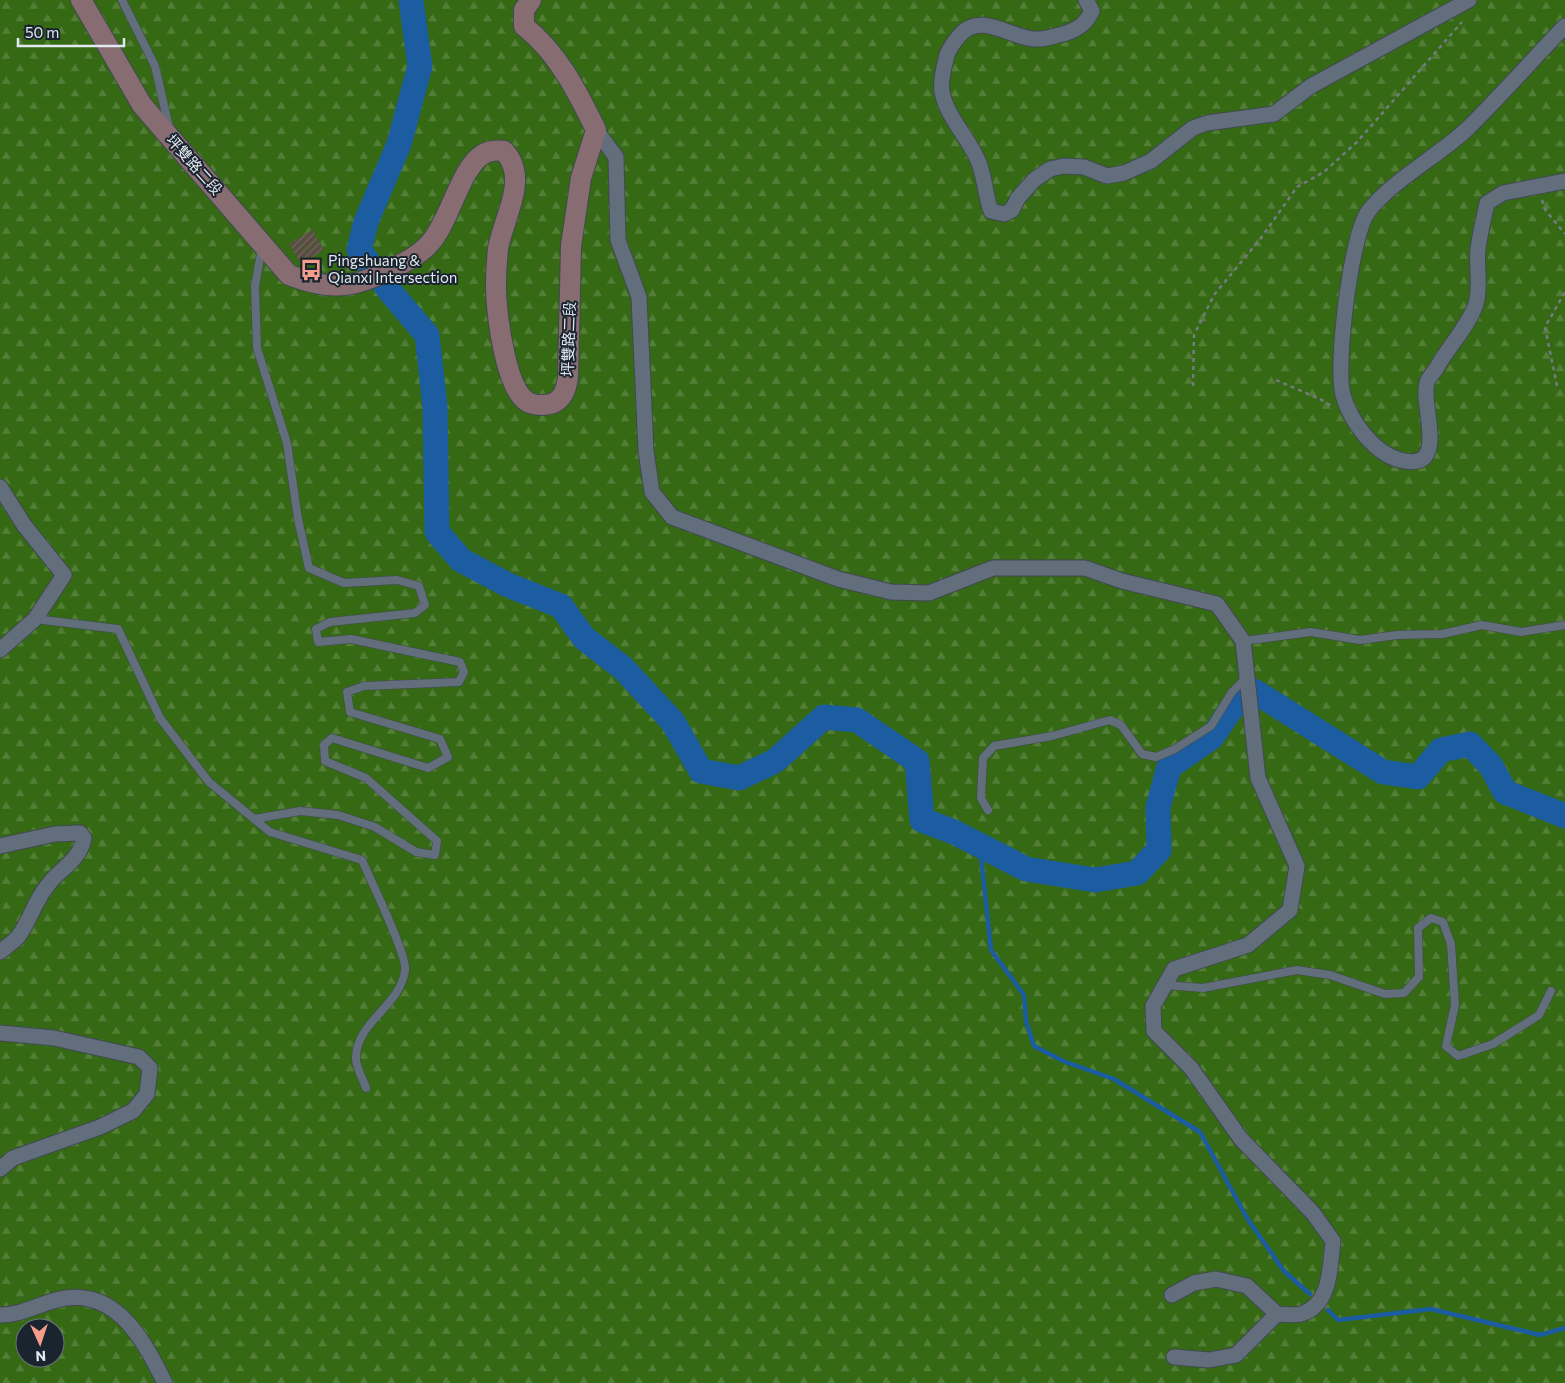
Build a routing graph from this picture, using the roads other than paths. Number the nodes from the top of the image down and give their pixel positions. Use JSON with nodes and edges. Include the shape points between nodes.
{"nodes":[{"id":1,"x":81,"y":0,"type":"edge"},
{"id":2,"x":122,"y":0,"type":"edge"},
{"id":3,"x":531,"y":0,"type":"edge"},
{"id":4,"x":1086,"y":0,"type":"edge"},
{"id":5,"x":1468,"y":8,"type":"edge"},
{"id":6,"x":1565,"y":26,"type":"edge"},
{"id":7,"x":596,"y":130,"type":"junction"},
{"id":8,"x":171,"y":139,"type":"junction"},
{"id":9,"x":1565,"y":180,"type":"edge"},
{"id":10,"x":263,"y":244,"type":"junction"},
{"id":11,"x":0,"y":486,"type":"edge"},
{"id":12,"x":36,"y":619,"type":"junction"},
{"id":13,"x":1565,"y":625,"type":"edge"},
{"id":14,"x":1243,"y":641,"type":"junction"},
{"id":15,"x":0,"y":650,"type":"edge"},
{"id":16,"x":1247,"y":676,"type":"junction"},
{"id":17,"x":988,"y":810,"type":"dead end"},
{"id":18,"x":254,"y":819,"type":"junction"},
{"id":19,"x":0,"y":846,"type":"edge"},
{"id":20,"x":0,"y":952,"type":"edge"},
{"id":21,"x":1164,"y":985,"type":"junction"},
{"id":22,"x":1551,"y":991,"type":"dead end"},
{"id":23,"x":0,"y":1033,"type":"edge"},
{"id":24,"x":366,"y":1088,"type":"dead end"},
{"id":25,"x":0,"y":1169,"type":"edge"},
{"id":26,"x":1172,"y":1295,"type":"dead end"},
{"id":27,"x":1277,"y":1314,"type":"junction"},
{"id":28,"x":0,"y":1316,"type":"edge"},
{"id":29,"x":1174,"y":1357,"type":"dead end"},
{"id":30,"x":165,"y":1383,"type":"edge"}],
"edges":[{"from":1,"to":8,"type":"street","name":"坪雙路二段","via":[[142,105]]},
{"from":2,"to":8,"type":"lane","via":[[155,66]]},
{"from":3,"to":7,"type":"street","via":[[524,10],[524,26],[538,37],[571,80]]},
{"from":4,"to":5,"type":"street","via":[[1092,12],[1087,21],[1072,31],[1045,39],[1032,39],[987,25],[972,26],[961,33],[949,48],[942,92],[980,164],[991,211],[1004,214],[1012,210],[1034,180],[1050,169],[1084,167],[1106,176],[1124,173],[1151,161],[1194,128],[1207,123],[1274,114],[1312,86]]},
{"from":6,"to":9,"type":"street","via":[[1465,131],[1367,213],[1346,291],[1342,394],[1359,428],[1385,453],[1399,460],[1411,461],[1423,458],[1432,446],[1427,384],[1476,302],[1478,250],[1487,203],[1503,192]]},
{"from":7,"to":10,"type":"street","name":"坪雙路二段","via":[[581,178],[571,246],[566,391],[551,404],[525,401],[503,351],[495,278],[516,174],[511,158],[504,151],[493,150],[482,155],[467,172],[450,211],[430,244],[405,262],[371,277],[346,285],[317,285],[289,275]]},
{"from":7,"to":14,"type":"street","via":[[616,158],[618,240],[639,297],[646,451],[652,492],[672,517],[838,579],[891,592],[929,593],[994,568],[1085,568],[1217,604]]},
{"from":8,"to":10,"type":"street","name":"坪雙路二段"},
{"from":10,"to":18,"type":"lane","via":[[256,286],[257,348],[288,443],[298,519],[310,568],[344,583],[397,580],[420,586],[425,606],[415,613],[330,622],[316,629],[318,642],[351,639],[460,662],[464,672],[458,682],[364,686],[347,692],[350,712],[440,739],[448,757],[428,768],[332,738],[324,745],[325,761],[366,778],[437,840],[435,855],[416,852],[375,827],[338,814],[300,811]]},
{"from":11,"to":12,"type":"street","via":[[24,525],[64,575]]},
{"from":12,"to":15,"type":"street"},
{"from":12,"to":18,"type":"lane","via":[[118,629],[160,718],[209,782]]},
{"from":13,"to":14,"type":"lane","via":[[1521,632],[1482,625],[1442,634],[1360,640],[1311,632]]},
{"from":14,"to":16,"type":"street"},
{"from":16,"to":17,"type":"lane","via":[[1232,692],[1210,726],[1175,749],[1156,757],[1142,754],[1121,724],[1110,720],[1052,736],[994,746],[983,758],[981,798]]},
{"from":16,"to":21,"type":"street","via":[[1258,778],[1297,866],[1290,910],[1248,945],[1174,969]]},
{"from":18,"to":24,"type":"lane","via":[[270,832],[362,860],[396,937],[406,969],[399,991],[361,1037],[356,1060]]},
{"from":19,"to":20,"type":"street","via":[[55,834],[80,834],[84,838],[77,856],[50,881],[17,937]]},
{"from":21,"to":22,"type":"lane","via":[[1203,988],[1297,970],[1330,975],[1385,994],[1404,993],[1419,977],[1418,928],[1431,918],[1443,922],[1451,944],[1455,1005],[1446,1046],[1458,1056],[1493,1044],[1539,1015]]},
{"from":21,"to":27,"type":"street","via":[[1153,1006],[1154,1031],[1191,1068],[1241,1139],[1313,1213],[1333,1241],[1328,1283],[1318,1306],[1300,1314]]},
{"from":23,"to":25,"type":"street","via":[[54,1038],[140,1057],[150,1068],[147,1094],[133,1111],[100,1127],[13,1158]]},
{"from":26,"to":27,"type":"street","via":[[1194,1283],[1216,1279],[1247,1286]]},
{"from":27,"to":29,"type":"street","via":[[1236,1355],[1210,1360]]},
{"from":28,"to":30,"type":"street","via":[[15,1315],[65,1298],[93,1298],[121,1314],[146,1346]]}]}
